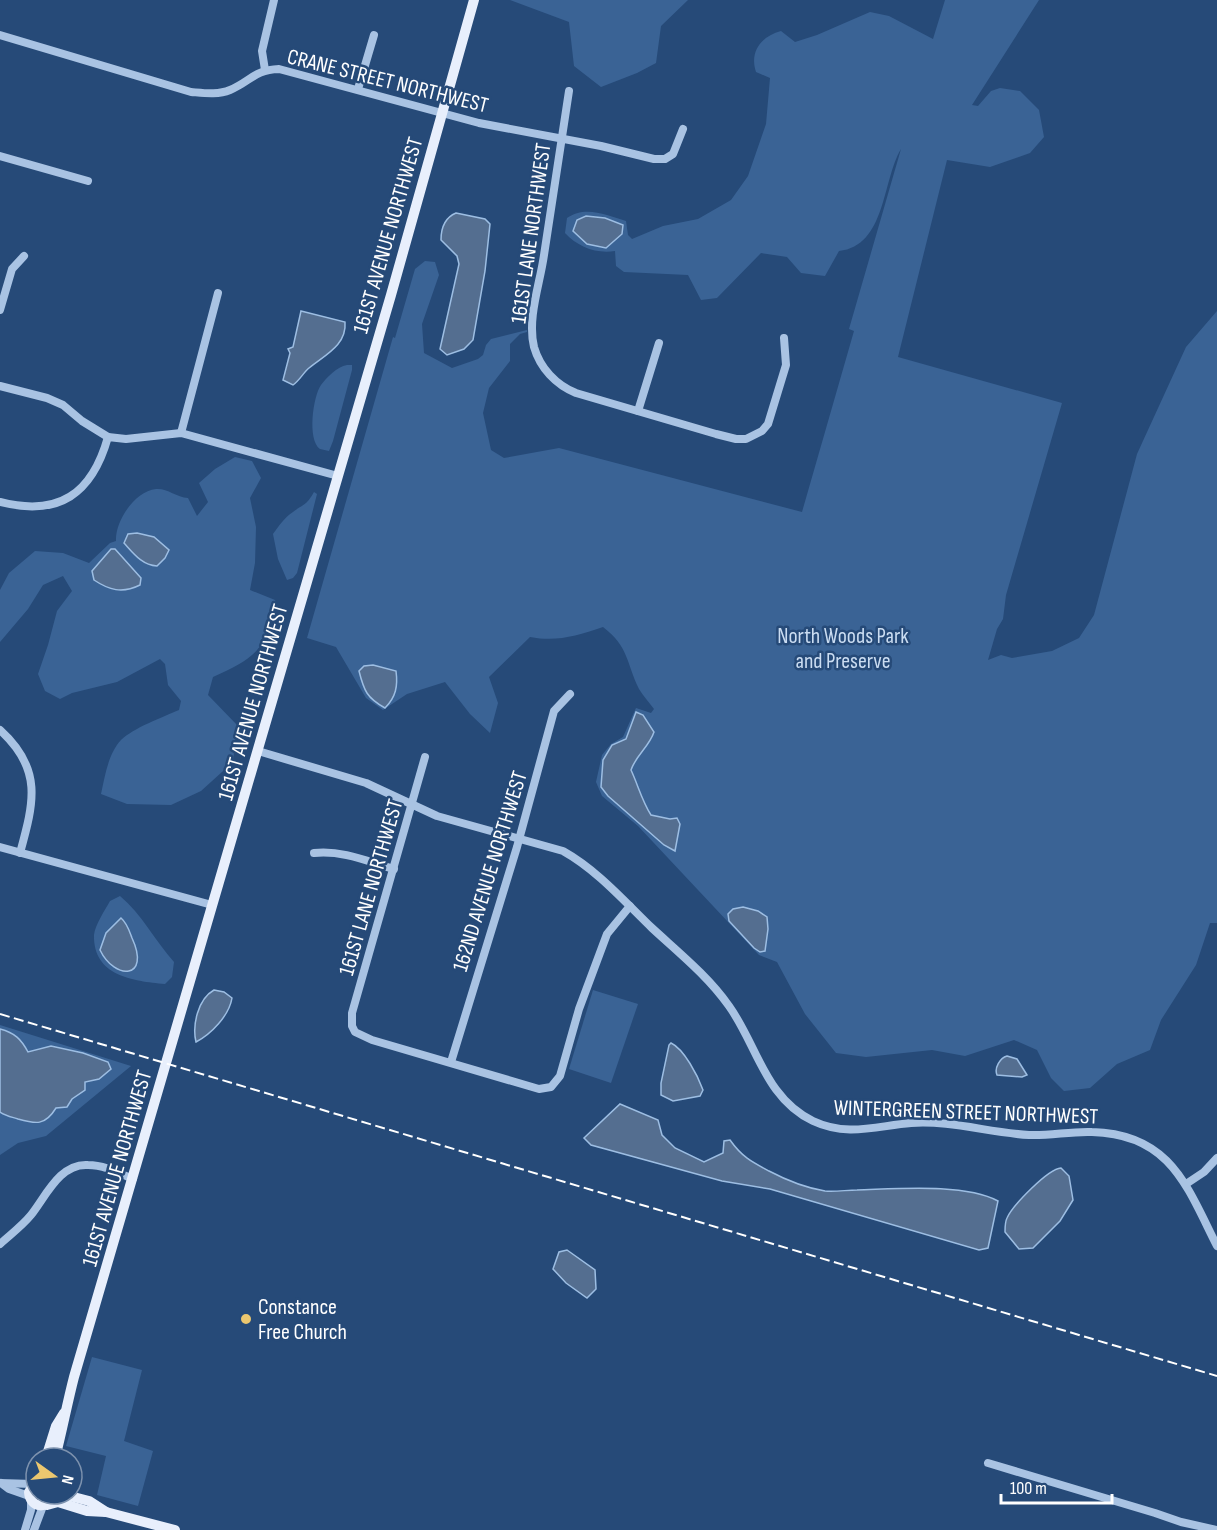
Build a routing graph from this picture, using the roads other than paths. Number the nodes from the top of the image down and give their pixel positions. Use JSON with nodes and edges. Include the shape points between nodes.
{"nodes":[{"id":1,"x":274,"y":0,"type":"edge"},
{"id":2,"x":474,"y":0,"type":"edge"},
{"id":3,"x":0,"y":35,"type":"edge"},
{"id":4,"x":374,"y":35,"type":"dead end"},
{"id":5,"x":265,"y":70,"type":"junction"},
{"id":6,"x":358,"y":89,"type":"junction"},
{"id":7,"x":569,"y":91,"type":"dead end"},
{"id":8,"x":442,"y":112,"type":"junction"},
{"id":9,"x":683,"y":129,"type":"dead end"},
{"id":10,"x":562,"y":140,"type":"junction"},
{"id":11,"x":0,"y":156,"type":"edge"},
{"id":12,"x":88,"y":181,"type":"dead end"},
{"id":13,"x":24,"y":256,"type":"dead end"},
{"id":14,"x":218,"y":293,"type":"dead end"},
{"id":15,"x":0,"y":310,"type":"edge"},
{"id":16,"x":784,"y":338,"type":"dead end"},
{"id":17,"x":659,"y":344,"type":"dead end"},
{"id":18,"x":0,"y":386,"type":"edge"},
{"id":19,"x":638,"y":411,"type":"junction"},
{"id":20,"x":181,"y":433,"type":"junction"},
{"id":21,"x":108,"y":437,"type":"junction"},
{"id":22,"x":338,"y":476,"type":"junction"},
{"id":23,"x":0,"y":502,"type":"edge"},
{"id":24,"x":570,"y":694,"type":"dead end"},
{"id":25,"x":0,"y":730,"type":"edge"},
{"id":26,"x":258,"y":751,"type":"junction"},
{"id":27,"x":425,"y":757,"type":"dead end"},
{"id":28,"x":412,"y":805,"type":"junction"},
{"id":29,"x":520,"y":838,"type":"junction"},
{"id":30,"x":0,"y":848,"type":"edge"},
{"id":31,"x":20,"y":853,"type":"junction"},
{"id":32,"x":314,"y":853,"type":"dead end"},
{"id":33,"x":394,"y":869,"type":"junction"},
{"id":34,"x":212,"y":904,"type":"junction"},
{"id":35,"x":630,"y":906,"type":"junction"},
{"id":36,"x":451,"y":1062,"type":"junction"},
{"id":37,"x":1217,"y":1158,"type":"edge"},
{"id":38,"x":133,"y":1179,"type":"junction"},
{"id":39,"x":1186,"y":1184,"type":"junction"},
{"id":40,"x":0,"y":1244,"type":"edge"},
{"id":41,"x":1217,"y":1246,"type":"edge"},
{"id":42,"x":64,"y":1413,"type":"junction"},
{"id":43,"x":50,"y":1446,"type":"edge"},
{"id":44,"x":58,"y":1446,"type":"edge"},
{"id":45,"x":988,"y":1463,"type":"dead end"},
{"id":46,"x":0,"y":1483,"type":"edge"},
{"id":47,"x":24,"y":1483,"type":"edge"},
{"id":48,"x":24,"y":1496,"type":"edge"},
{"id":49,"x":84,"y":1500,"type":"edge"},
{"id":50,"x":31,"y":1506,"type":"edge"},
{"id":51,"x":45,"y":1506,"type":"edge"},
{"id":52,"x":71,"y":1506,"type":"edge"},
{"id":53,"x":106,"y":1512,"type":"junction"},
{"id":54,"x":1180,"y":1526,"type":"edge"},
{"id":55,"x":25,"y":1530,"type":"edge"},
{"id":56,"x":34,"y":1530,"type":"edge"},
{"id":57,"x":175,"y":1530,"type":"edge"},
{"id":58,"x":1217,"y":1530,"type":"edge"}],
"edges":[{"from":1,"to":5,"type":"street","via":[[262,51]]},
{"from":2,"to":8,"type":"main road","name":"161ST AVENUE NORTHWEST"},
{"from":3,"to":5,"type":"street","name":"CRANE STREET NORTHWEST","via":[[191,92],[214,94],[230,90]]},
{"from":4,"to":6,"type":"street"},
{"from":5,"to":6,"type":"street","name":"CRANE STREET NORTHWEST","via":[[279,69]]},
{"from":6,"to":8,"type":"street","name":"CRANE STREET NORTHWEST"},
{"from":7,"to":10,"type":"street","name":"161ST LANE NORTHWEST"},
{"from":8,"to":10,"type":"street","name":"CRANE STREET NORTHWEST"},
{"from":8,"to":22,"type":"main road","name":"161ST AVENUE NORTHWEST"},
{"from":9,"to":10,"type":"street","name":"CRANE STREET NORTHWEST","via":[[677,148],[662,160]]},
{"from":10,"to":19,"type":"street","name":"161ST LANE NORTHWEST","via":[[533,318],[534,345],[547,373],[564,386]]},
{"from":11,"to":12,"type":"street"},
{"from":13,"to":15,"type":"street","via":[[12,269]]},
{"from":14,"to":20,"type":"street"},
{"from":16,"to":19,"type":"street","name":"161ST LANE NORTHWEST","via":[[786,366],[778,396],[768,424],[754,436],[736,439]]},
{"from":17,"to":19,"type":"street"},
{"from":18,"to":21,"type":"street","via":[[63,405]]},
{"from":20,"to":21,"type":"street","via":[[126,440]]},
{"from":20,"to":22,"type":"street"},
{"from":21,"to":23,"type":"street","via":[[90,479],[62,501],[32,508]]},
{"from":22,"to":26,"type":"main road","name":"161ST AVENUE NORTHWEST"},
{"from":24,"to":29,"type":"street","name":"162ND AVENUE NORTHWEST","via":[[554,711]]},
{"from":25,"to":31,"type":"street","via":[[24,757],[30,777],[33,799]]},
{"from":26,"to":28,"type":"street","name":"WINTERGREEN STREET NORTHWEST","via":[[366,783]]},
{"from":26,"to":34,"type":"main road","name":"161ST AVENUE NORTHWEST"},
{"from":27,"to":28,"type":"street","name":"161ST LANE NORTHWEST"},
{"from":28,"to":29,"type":"street","name":"WINTERGREEN STREET NORTHWEST","via":[[436,816]]},
{"from":28,"to":33,"type":"street","name":"161ST LANE NORTHWEST"},
{"from":29,"to":35,"type":"street","name":"WINTERGREEN STREET NORTHWEST","via":[[572,856]]},
{"from":29,"to":36,"type":"street","name":"162ND AVENUE NORTHWEST"},
{"from":30,"to":31,"type":"street"},
{"from":31,"to":34,"type":"street"},
{"from":32,"to":33,"type":"street","via":[[343,853]]},
{"from":33,"to":36,"type":"street","name":"161ST LANE NORTHWEST","via":[[352,1013],[352,1026],[355,1032],[372,1040]]},
{"from":34,"to":38,"type":"main road","name":"161ST AVENUE NORTHWEST"},
{"from":35,"to":36,"type":"street","via":[[606,934],[560,1076],[551,1087],[539,1089]]},
{"from":35,"to":39,"type":"street","name":"WINTERGREEN STREET NORTHWEST","via":[[706,978],[729,1006],[776,1091],[792,1108],[813,1121],[861,1130],[912,1123],[1030,1135],[1109,1133],[1154,1150]]},
{"from":37,"to":39,"type":"street"},
{"from":38,"to":40,"type":"street","via":[[102,1167],[78,1165],[69,1169],[22,1225]]},
{"from":38,"to":42,"type":"main road","name":"161ST AVENUE NORTHWEST"},
{"from":39,"to":41,"type":"street","name":"WINTERGREEN STREET NORTHWEST"},
{"from":42,"to":43,"type":"main road","name":"161ST AVENUE NORTHWEST"},
{"from":42,"to":44,"type":"main road","name":"161ST AVENUE NORTHWEST"},
{"from":45,"to":54,"type":"street"},
{"from":46,"to":47,"type":"street"},
{"from":46,"to":48,"type":"street"},
{"from":49,"to":53,"type":"main road"},
{"from":50,"to":55,"type":"street"},
{"from":51,"to":56,"type":"street"},
{"from":52,"to":53,"type":"main road"},
{"from":53,"to":57,"type":"main road"},
{"from":54,"to":58,"type":"street"}]}
